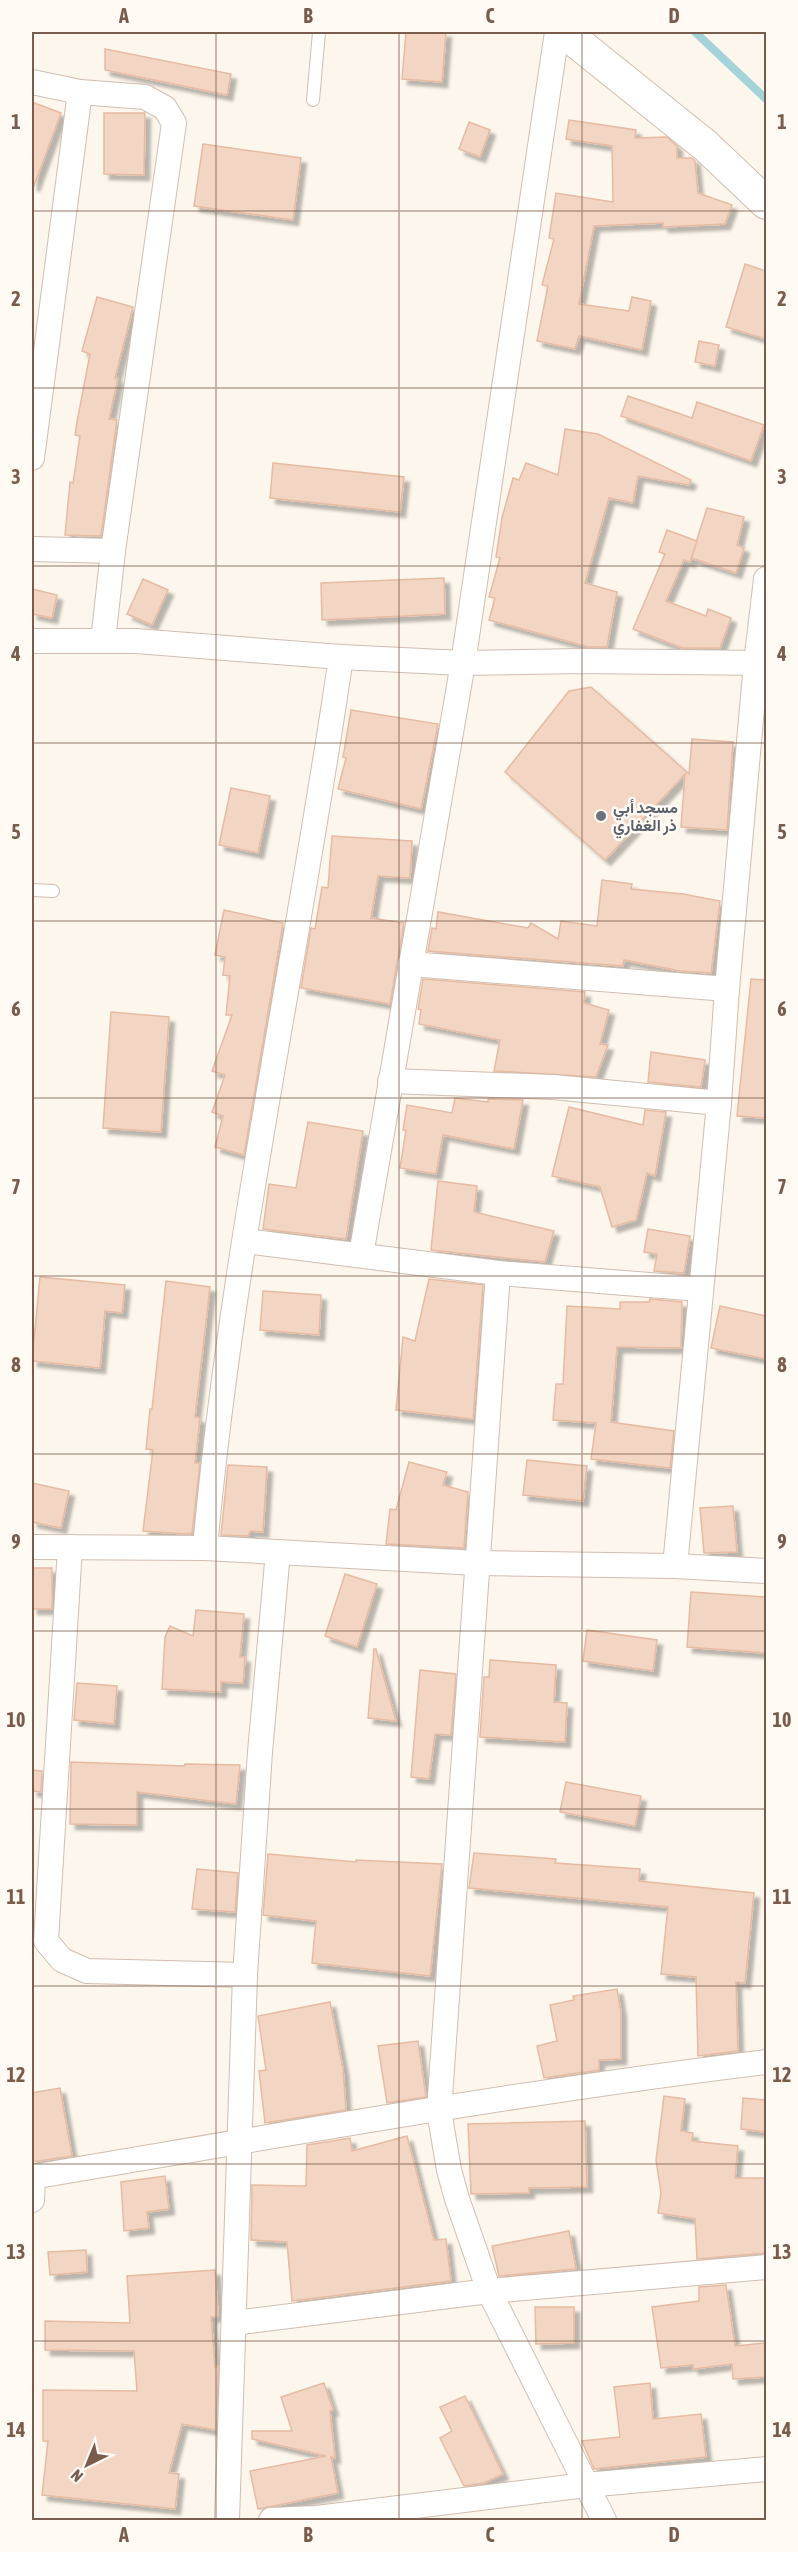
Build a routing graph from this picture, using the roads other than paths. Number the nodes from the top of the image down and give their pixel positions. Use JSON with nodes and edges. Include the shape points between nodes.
{"nodes":[{"id":1,"x":319,"y":32,"type":"edge"},
{"id":2,"x":557,"y":32,"type":"edge"},
{"id":3,"x":564,"y":32,"type":"edge"},
{"id":4,"x":32,"y":82,"type":"edge"},
{"id":5,"x":80,"y":92,"type":"junction"},
{"id":6,"x":313,"y":100,"type":"dead end"},
{"id":7,"x":766,"y":203,"type":"edge"},
{"id":8,"x":32,"y":458,"type":"edge"},
{"id":9,"x":32,"y":549,"type":"edge"},
{"id":10,"x":112,"y":551,"type":"junction"},
{"id":11,"x":766,"y":579,"type":"edge"},
{"id":12,"x":32,"y":641,"type":"edge"},
{"id":13,"x":103,"y":641,"type":"junction"},
{"id":14,"x":340,"y":657,"type":"junction"},
{"id":15,"x":463,"y":663,"type":"junction"},
{"id":16,"x":761,"y":663,"type":"edge"},
{"id":17,"x":32,"y":890,"type":"edge"},
{"id":18,"x":53,"y":891,"type":"dead end"},
{"id":19,"x":410,"y":964,"type":"junction"},
{"id":20,"x":727,"y":989,"type":"junction"},
{"id":21,"x":390,"y":1081,"type":"junction"},
{"id":22,"x":719,"y":1103,"type":"junction"},
{"id":23,"x":245,"y":1241,"type":"junction"},
{"id":24,"x":361,"y":1255,"type":"junction"},
{"id":25,"x":498,"y":1273,"type":"junction"},
{"id":26,"x":700,"y":1289,"type":"junction"},
{"id":27,"x":32,"y":1547,"type":"edge"},
{"id":28,"x":70,"y":1547,"type":"junction"},
{"id":29,"x":205,"y":1548,"type":"junction"},
{"id":30,"x":278,"y":1552,"type":"junction"},
{"id":31,"x":477,"y":1563,"type":"junction"},
{"id":32,"x":675,"y":1566,"type":"junction"},
{"id":33,"x":766,"y":1571,"type":"edge"},
{"id":34,"x":245,"y":1974,"type":"junction"},
{"id":35,"x":766,"y":2062,"type":"edge"},
{"id":36,"x":439,"y":2111,"type":"junction"},
{"id":37,"x":239,"y":2140,"type":"junction"},
{"id":38,"x":32,"y":2184,"type":"edge"},
{"id":39,"x":766,"y":2267,"type":"edge"},
{"id":40,"x":489,"y":2291,"type":"junction"},
{"id":41,"x":234,"y":2323,"type":"junction"},
{"id":42,"x":766,"y":2469,"type":"edge"},
{"id":43,"x":586,"y":2486,"type":"junction"},
{"id":44,"x":317,"y":2519,"type":"edge"},
{"id":45,"x":227,"y":2520,"type":"edge"},
{"id":46,"x":271,"y":2520,"type":"edge"},
{"id":47,"x":604,"y":2520,"type":"edge"}],
"edges":[{"from":1,"to":6,"type":"lane"},
{"from":2,"to":15,"type":"street"},
{"from":3,"to":7,"type":"street","via":[[706,146]]},
{"from":4,"to":5,"type":"street"},
{"from":5,"to":8,"type":"street"},
{"from":5,"to":10,"type":"street","via":[[145,97],[165,108],[174,123]]},
{"from":9,"to":10,"type":"street"},
{"from":10,"to":13,"type":"street"},
{"from":11,"to":16,"type":"street"},
{"from":12,"to":13,"type":"street"},
{"from":13,"to":14,"type":"street"},
{"from":14,"to":15,"type":"street"},
{"from":14,"to":23,"type":"street","via":[[322,787]]},
{"from":15,"to":16,"type":"street"},
{"from":15,"to":19,"type":"street"},
{"from":16,"to":20,"type":"street"},
{"from":17,"to":18,"type":"lane"},
{"from":19,"to":20,"type":"street"},
{"from":19,"to":21,"type":"street"},
{"from":20,"to":22,"type":"street"},
{"from":21,"to":22,"type":"street","via":[[552,1088]]},
{"from":21,"to":24,"type":"street"},
{"from":22,"to":26,"type":"street"},
{"from":23,"to":24,"type":"street"},
{"from":23,"to":29,"type":"street"},
{"from":24,"to":25,"type":"street"},
{"from":25,"to":26,"type":"street"},
{"from":25,"to":31,"type":"street"},
{"from":26,"to":32,"type":"street"},
{"from":27,"to":28,"type":"street"},
{"from":28,"to":29,"type":"street"},
{"from":28,"to":34,"type":"street","via":[[46,1941],[62,1960],[87,1971]]},
{"from":29,"to":30,"type":"street"},
{"from":30,"to":31,"type":"street"},
{"from":30,"to":34,"type":"street"},
{"from":31,"to":32,"type":"street"},
{"from":31,"to":36,"type":"street"},
{"from":32,"to":33,"type":"street"},
{"from":34,"to":37,"type":"street"},
{"from":35,"to":36,"type":"street"},
{"from":36,"to":37,"type":"street"},
{"from":36,"to":40,"type":"street","via":[[451,2180]]},
{"from":37,"to":38,"type":"street"},
{"from":37,"to":41,"type":"street"},
{"from":39,"to":40,"type":"street"},
{"from":40,"to":41,"type":"street"},
{"from":40,"to":43,"type":"street"},
{"from":41,"to":45,"type":"street"},
{"from":42,"to":43,"type":"street"},
{"from":43,"to":44,"type":"street"},
{"from":43,"to":47,"type":"street"},
{"from":44,"to":46,"type":"street"}]}
